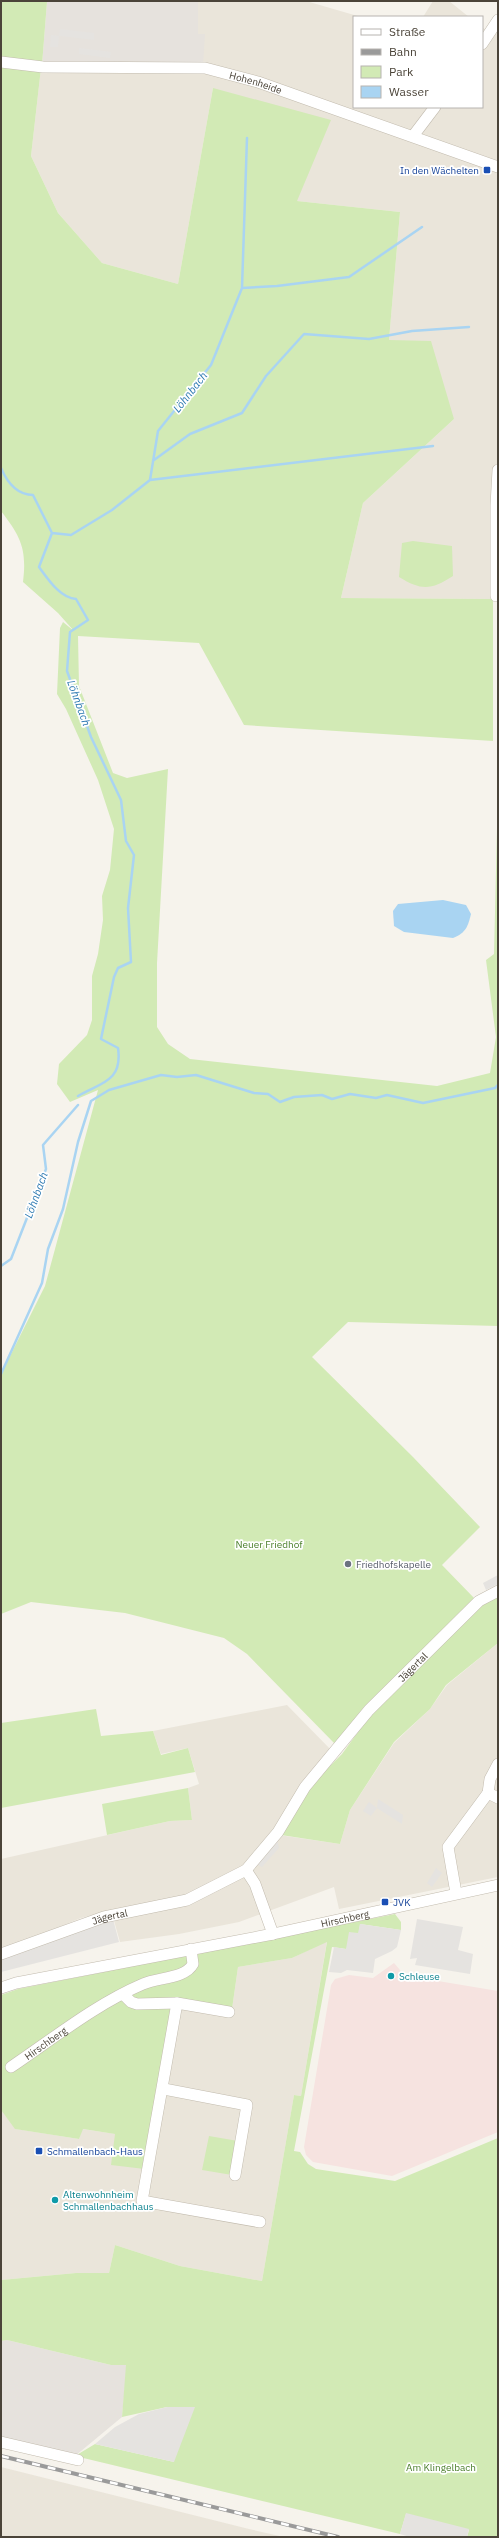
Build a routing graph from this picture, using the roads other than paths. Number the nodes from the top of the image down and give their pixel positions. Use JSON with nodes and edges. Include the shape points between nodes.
{"nodes":[{"id":1,"x":498,"y":20,"type":"edge"},
{"id":2,"x":483,"y":42,"type":"edge"},
{"id":3,"x":1,"y":62,"type":"edge"},
{"id":4,"x":434,"y":108,"type":"edge"},
{"id":5,"x":412,"y":136,"type":"junction"},
{"id":6,"x":498,"y":167,"type":"edge"},
{"id":7,"x":498,"y":471,"type":"edge"},
{"id":8,"x":496,"y":596,"type":"dead end"},
{"id":9,"x":498,"y":1591,"type":"edge"},
{"id":10,"x":498,"y":1764,"type":"edge"},
{"id":11,"x":493,"y":1795,"type":"edge"},
{"id":12,"x":246,"y":1870,"type":"junction"},
{"id":13,"x":498,"y":1885,"type":"edge"},
{"id":14,"x":456,"y":1893,"type":"junction"},
{"id":15,"x":273,"y":1934,"type":"junction"},
{"id":16,"x":191,"y":1949,"type":"junction"},
{"id":17,"x":1,"y":1954,"type":"edge"},
{"id":18,"x":1,"y":1988,"type":"edge"},
{"id":19,"x":123,"y":1994,"type":"junction"},
{"id":20,"x":178,"y":2003,"type":"junction"},
{"id":21,"x":229,"y":2012,"type":"dead end"},
{"id":22,"x":11,"y":2067,"type":"dead end"},
{"id":23,"x":164,"y":2089,"type":"junction"},
{"id":24,"x":235,"y":2175,"type":"dead end"},
{"id":25,"x":260,"y":2222,"type":"dead end"},
{"id":26,"x":1,"y":2442,"type":"edge"},
{"id":27,"x":78,"y":2460,"type":"dead end"}],
"edges":[{"from":1,"to":2,"type":"street"},
{"from":3,"to":5,"type":"street","name":"Hohenheide","via":[[47,67],[205,68],[258,82]]},
{"from":4,"to":5,"type":"street"},
{"from":5,"to":6,"type":"street","name":"Hohenheide"},
{"from":7,"to":8,"type":"street"},
{"from":9,"to":12,"type":"street","name":"Jägertal","via":[[479,1601],[369,1710],[305,1787],[278,1832]]},
{"from":10,"to":11,"type":"street","via":[[490,1779]]},
{"from":11,"to":14,"type":"street","via":[[448,1847]]},
{"from":12,"to":15,"type":"street","via":[[255,1884]]},
{"from":12,"to":17,"type":"street","name":"Jägertal","via":[[187,1900],[104,1917]]},
{"from":13,"to":14,"type":"street","name":"Hirschberg"},
{"from":14,"to":15,"type":"street","name":"Hirschberg"},
{"from":15,"to":16,"type":"street","name":"Hirschberg"},
{"from":16,"to":18,"type":"street","name":"Hirschberg"},
{"from":16,"to":19,"type":"street","name":"Hirschberg","via":[[193,1964],[186,1972],[145,1983]]},
{"from":19,"to":20,"type":"street","via":[[137,2004]]},
{"from":19,"to":22,"type":"street","name":"Hirschberg"},
{"from":20,"to":21,"type":"street"},
{"from":20,"to":23,"type":"street"},
{"from":23,"to":24,"type":"street","via":[[247,2105]]},
{"from":23,"to":25,"type":"street","via":[[142,2201]]},
{"from":26,"to":27,"type":"street"}]}
